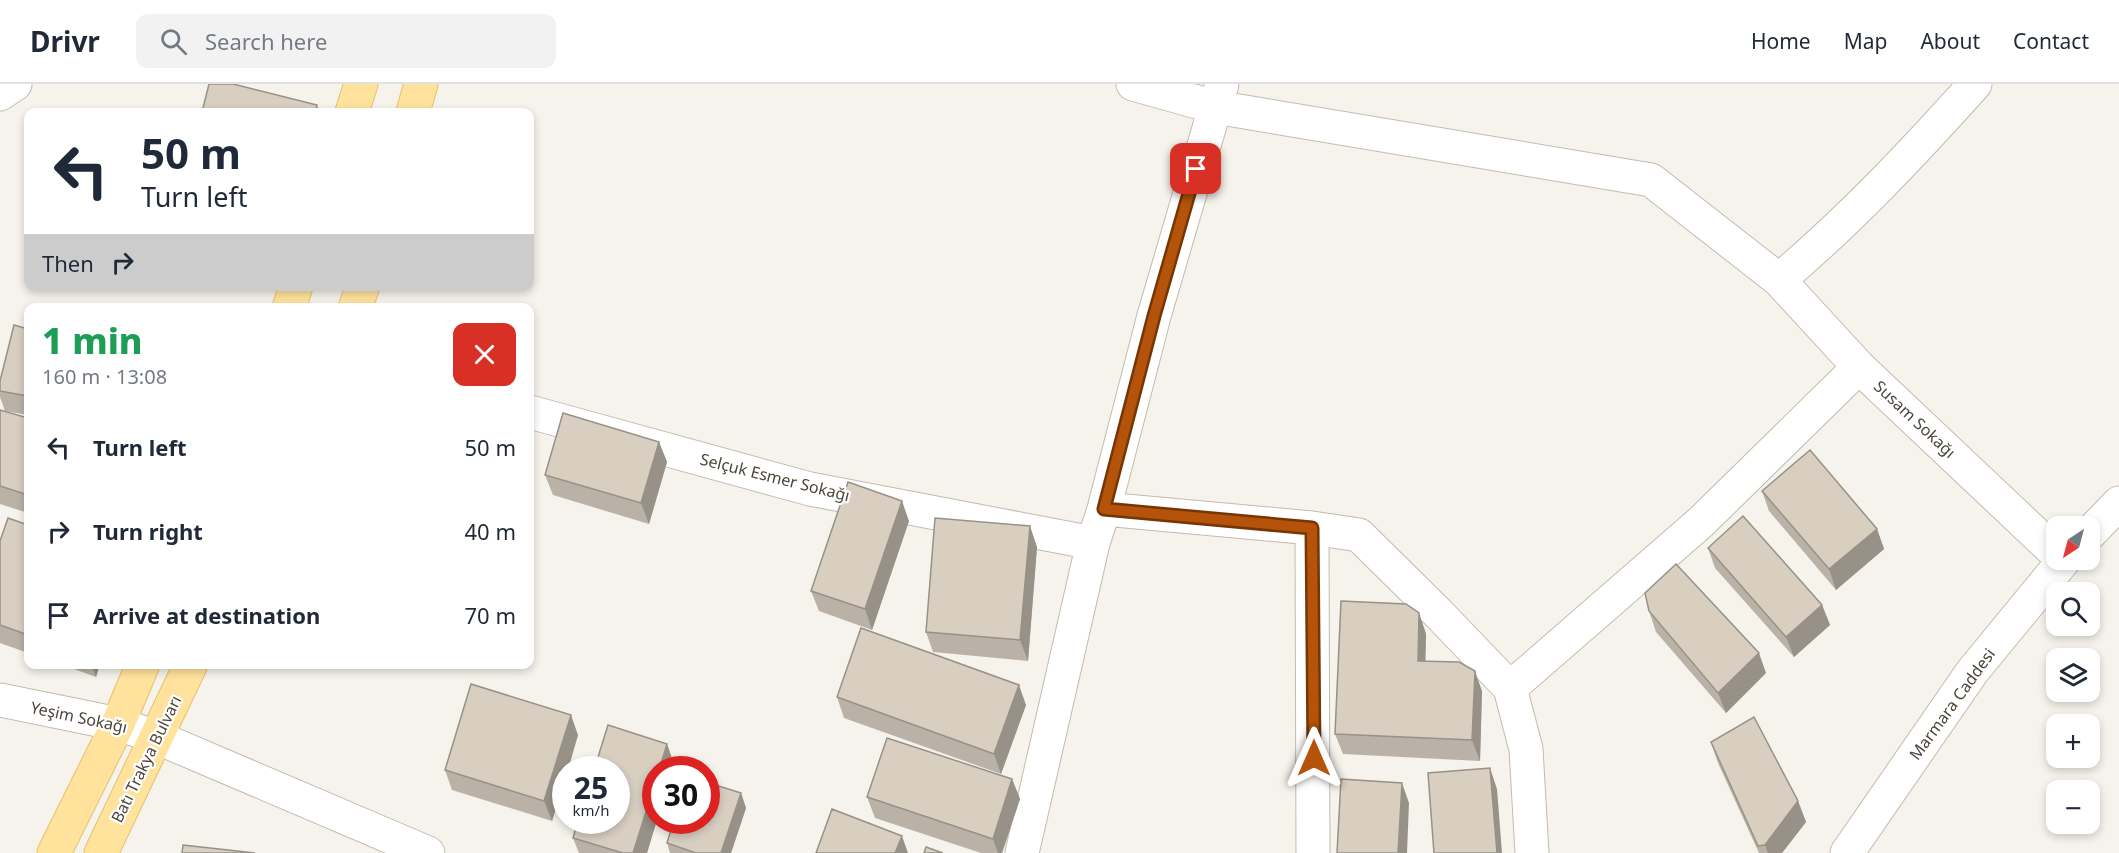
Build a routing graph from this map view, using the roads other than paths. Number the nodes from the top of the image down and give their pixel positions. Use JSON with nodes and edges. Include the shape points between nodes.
{"nodes":[{"id":1,"x":15,"y":84,"type":"edge"},
{"id":2,"x":361,"y":84,"type":"edge"},
{"id":3,"x":421,"y":84,"type":"edge"},
{"id":4,"x":1133,"y":84,"type":"edge"},
{"id":5,"x":1975,"y":84,"type":"edge"},
{"id":6,"x":0,"y":94,"type":"edge"},
{"id":7,"x":1218,"y":95,"type":"edge"},
{"id":8,"x":353,"y":108,"type":"edge"},
{"id":9,"x":413,"y":108,"type":"edge"},
{"id":10,"x":1779,"y":280,"type":"junction"},
{"id":11,"x":1860,"y":367,"type":"junction"},
{"id":12,"x":534,"y":413,"type":"edge"},
{"id":13,"x":2119,"y":503,"type":"edge"},
{"id":14,"x":1104,"y":509,"type":"junction"},
{"id":15,"x":2100,"y":523,"type":"edge"},
{"id":16,"x":1312,"y":528,"type":"junction"},
{"id":17,"x":1093,"y":543,"type":"junction"},
{"id":18,"x":2046,"y":544,"type":"edge"},
{"id":19,"x":2056,"y":570,"type":"edge"},
{"id":20,"x":140,"y":669,"type":"edge"},
{"id":21,"x":189,"y":669,"type":"edge"},
{"id":22,"x":1510,"y":688,"type":"junction"},
{"id":23,"x":0,"y":700,"type":"edge"},
{"id":24,"x":118,"y":724,"type":"junction"},
{"id":25,"x":156,"y":737,"type":"junction"},
{"id":26,"x":54,"y":853,"type":"edge"},
{"id":27,"x":101,"y":853,"type":"edge"},
{"id":28,"x":428,"y":853,"type":"edge"},
{"id":29,"x":1022,"y":853,"type":"edge"},
{"id":30,"x":1313,"y":853,"type":"edge"},
{"id":31,"x":1532,"y":853,"type":"edge"},
{"id":32,"x":1847,"y":853,"type":"edge"}],
"edges":[{"from":1,"to":6,"type":"street"},
{"from":2,"to":8,"type":"main road"},
{"from":3,"to":9,"type":"main road"},
{"from":4,"to":7,"type":"street","name":"Susam Sokağı"},
{"from":5,"to":10,"type":"street","via":[[1828,238]]},
{"from":7,"to":10,"type":"street","name":"Susam Sokağı","via":[[1651,180]]},
{"from":7,"to":14,"type":"street","via":[[1154,316]]},
{"from":10,"to":11,"type":"street","name":"Susam Sokağı"},
{"from":11,"to":18,"type":"street","name":"Susam Sokağı"},
{"from":11,"to":22,"type":"street","via":[[1701,522]]},
{"from":12,"to":17,"type":"street","name":"Selçuk Esmer Sokağı","via":[[810,489]]},
{"from":13,"to":15,"type":"street"},
{"from":14,"to":16,"type":"street"},
{"from":14,"to":17,"type":"street"},
{"from":16,"to":22,"type":"street","via":[[1359,535]]},
{"from":16,"to":30,"type":"street"},
{"from":17,"to":29,"type":"street"},
{"from":19,"to":32,"type":"street","name":"Marmara Caddesi","via":[[1972,672]]},
{"from":20,"to":24,"type":"main road"},
{"from":21,"to":25,"type":"main road","name":"Batı Trakya Bulvarı"},
{"from":22,"to":31,"type":"street","via":[[1526,749]]},
{"from":23,"to":24,"type":"street","name":"Yeşim Sokağı"},
{"from":24,"to":25,"type":"street","name":"Yeşim Sokağı"},
{"from":24,"to":26,"type":"main road"},
{"from":25,"to":27,"type":"main road","name":"Batı Trakya Bulvarı"},
{"from":25,"to":28,"type":"street","name":"Yeşim Sokağı"}]}
